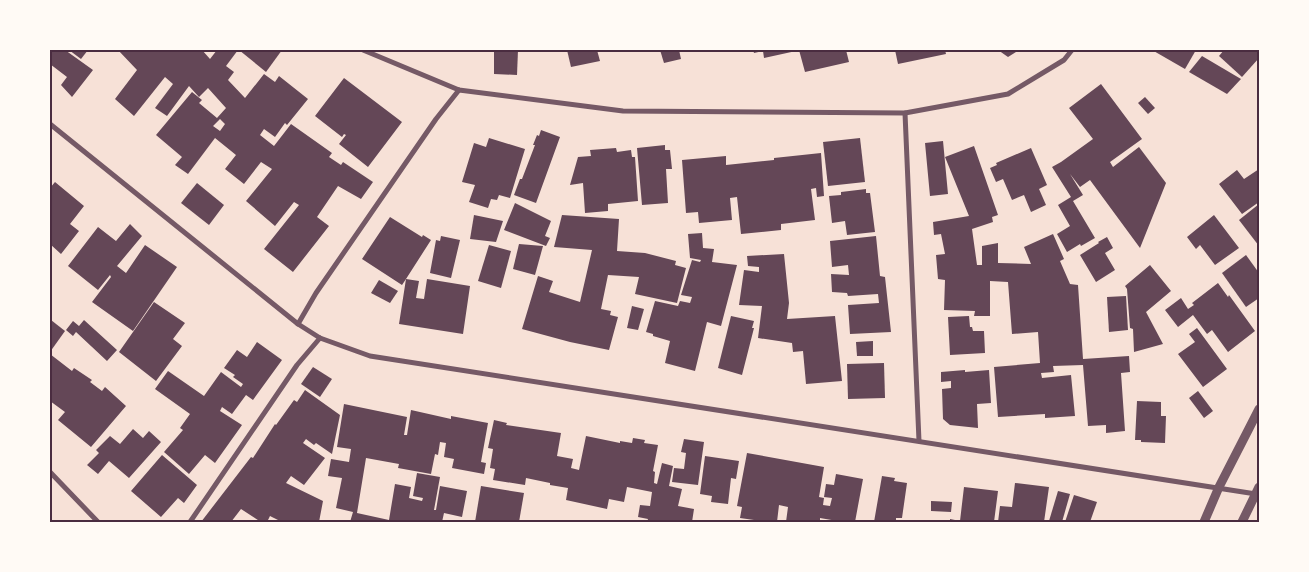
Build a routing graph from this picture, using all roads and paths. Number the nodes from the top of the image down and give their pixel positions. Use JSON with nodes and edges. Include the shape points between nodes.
{"nodes":[{"id":1,"x":363,"y":50,"type":"edge"},
{"id":2,"x":1072,"y":50,"type":"edge"},
{"id":3,"x":459,"y":90,"type":"junction"},
{"id":4,"x":905,"y":113,"type":"junction"},
{"id":5,"x":50,"y":124,"type":"edge"},
{"id":6,"x":298,"y":324,"type":"junction"},
{"id":7,"x":320,"y":338,"type":"junction"},
{"id":8,"x":1259,"y":409,"type":"edge"},
{"id":9,"x":918,"y":441,"type":"junction"},
{"id":10,"x":50,"y":472,"type":"edge"},
{"id":11,"x":1219,"y":487,"type":"junction"},
{"id":12,"x":1257,"y":490,"type":"edge"},
{"id":13,"x":98,"y":522,"type":"edge"},
{"id":14,"x":190,"y":522,"type":"edge"},
{"id":15,"x":1204,"y":522,"type":"edge"},
{"id":16,"x":1242,"y":522,"type":"edge"}],
"edges":[{"from":1,"to":3,"type":"street"},
{"from":2,"to":4,"type":"street","via":[[1064,60],[1008,94]]},
{"from":3,"to":4,"type":"street","via":[[622,111]]},
{"from":3,"to":6,"type":"street","via":[[316,293]]},
{"from":4,"to":9,"type":"street"},
{"from":5,"to":6,"type":"street"},
{"from":6,"to":7,"type":"street"},
{"from":7,"to":9,"type":"street","via":[[370,356]]},
{"from":7,"to":14,"type":"street","via":[[296,365]]},
{"from":8,"to":11,"type":"street"},
{"from":9,"to":11,"type":"street"},
{"from":10,"to":13,"type":"street"},
{"from":11,"to":12,"type":"street"},
{"from":11,"to":15,"type":"street"},
{"from":12,"to":16,"type":"street"}]}
